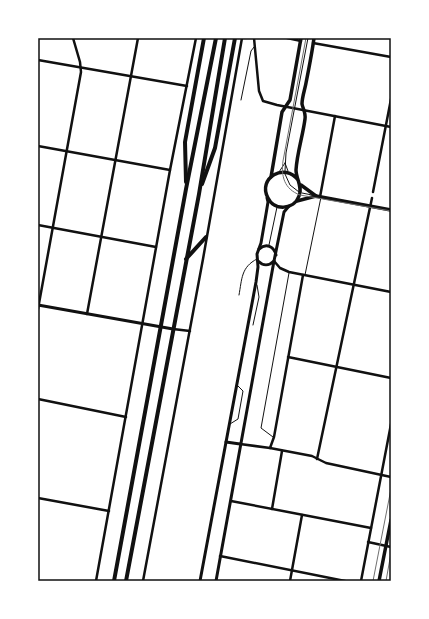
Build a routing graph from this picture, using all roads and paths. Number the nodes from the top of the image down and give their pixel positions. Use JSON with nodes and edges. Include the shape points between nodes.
{"nodes":[{"id":1,"x":73,"y":38,"type":"edge"},
{"id":2,"x":138,"y":38,"type":"edge"},
{"id":3,"x":196,"y":38,"type":"edge"},
{"id":4,"x":204,"y":38,"type":"edge"},
{"id":5,"x":216,"y":38,"type":"edge"},
{"id":6,"x":225,"y":38,"type":"edge"},
{"id":7,"x":236,"y":38,"type":"edge"},
{"id":8,"x":242,"y":38,"type":"edge"},
{"id":9,"x":254,"y":38,"type":"edge"},
{"id":10,"x":287,"y":38,"type":"edge"},
{"id":11,"x":308,"y":38,"type":"edge"},
{"id":12,"x":314,"y":38,"type":"edge"},
{"id":13,"x":301,"y":39,"type":"edge"},
{"id":14,"x":313,"y":43,"type":"junction"},
{"id":15,"x":255,"y":45,"type":"junction"},
{"id":16,"x":391,"y":57,"type":"edge"},
{"id":17,"x":38,"y":60,"type":"edge"},
{"id":18,"x":82,"y":68,"type":"junction"},
{"id":19,"x":130,"y":77,"type":"junction"},
{"id":20,"x":187,"y":86,"type":"junction"},
{"id":21,"x":391,"y":99,"type":"edge"},
{"id":22,"x":241,"y":100,"type":"dead end"},
{"id":23,"x":286,"y":107,"type":"junction"},
{"id":24,"x":295,"y":108,"type":"junction"},
{"id":25,"x":304,"y":110,"type":"junction"},
{"id":26,"x":335,"y":116,"type":"junction"},
{"id":27,"x":386,"y":126,"type":"junction"},
{"id":28,"x":391,"y":127,"type":"edge"},
{"id":29,"x":38,"y":146,"type":"edge"},
{"id":30,"x":67,"y":151,"type":"junction"},
{"id":31,"x":115,"y":160,"type":"junction"},
{"id":32,"x":285,"y":162,"type":"junction"},
{"id":33,"x":170,"y":170,"type":"junction"},
{"id":34,"x":285,"y":172,"type":"junction"},
{"id":35,"x":291,"y":174,"type":"junction"},
{"id":36,"x":273,"y":175,"type":"junction"},
{"id":37,"x":299,"y":182,"type":"junction"},
{"id":38,"x":186,"y":189,"type":"junction"},
{"id":39,"x":300,"y":192,"type":"junction"},
{"id":40,"x":373,"y":192,"type":"dead end"},
{"id":41,"x":198,"y":194,"type":"junction"},
{"id":42,"x":319,"y":196,"type":"junction"},
{"id":43,"x":267,"y":198,"type":"junction"},
{"id":44,"x":372,"y":198,"type":"dead end"},
{"id":45,"x":294,"y":203,"type":"junction"},
{"id":46,"x":277,"y":206,"type":"junction"},
{"id":47,"x":370,"y":206,"type":"junction"},
{"id":48,"x":391,"y":210,"type":"edge"},
{"id":49,"x":38,"y":225,"type":"edge"},
{"id":50,"x":52,"y":228,"type":"junction"},
{"id":51,"x":101,"y":237,"type":"junction"},
{"id":52,"x":206,"y":237,"type":"junction"},
{"id":53,"x":269,"y":246,"type":"junction"},
{"id":54,"x":156,"y":247,"type":"junction"},
{"id":55,"x":259,"y":249,"type":"junction"},
{"id":56,"x":276,"y":257,"type":"junction"},
{"id":57,"x":185,"y":259,"type":"junction"},
{"id":58,"x":257,"y":259,"type":"junction"},
{"id":59,"x":274,"y":261,"type":"junction"},
{"id":60,"x":289,"y":272,"type":"junction"},
{"id":61,"x":304,"y":275,"type":"junction"},
{"id":62,"x":256,"y":282,"type":"junction"},
{"id":63,"x":354,"y":284,"type":"junction"},
{"id":64,"x":391,"y":292,"type":"edge"},
{"id":65,"x":239,"y":295,"type":"dead end"},
{"id":66,"x":38,"y":306,"type":"edge"},
{"id":67,"x":87,"y":314,"type":"junction"},
{"id":68,"x":143,"y":324,"type":"junction"},
{"id":69,"x":253,"y":325,"type":"dead end"},
{"id":70,"x":161,"y":327,"type":"junction"},
{"id":71,"x":173,"y":329,"type":"junction"},
{"id":72,"x":190,"y":332,"type":"junction"},
{"id":73,"x":288,"y":357,"type":"junction"},
{"id":74,"x":336,"y":367,"type":"junction"},
{"id":75,"x":391,"y":378,"type":"edge"},
{"id":76,"x":237,"y":384,"type":"junction"},
{"id":77,"x":38,"y":399,"type":"edge"},
{"id":78,"x":126,"y":417,"type":"junction"},
{"id":79,"x":230,"y":424,"type":"junction"},
{"id":80,"x":391,"y":424,"type":"edge"},
{"id":81,"x":274,"y":437,"type":"junction"},
{"id":82,"x":226,"y":442,"type":"junction"},
{"id":83,"x":240,"y":444,"type":"junction"},
{"id":84,"x":270,"y":448,"type":"junction"},
{"id":85,"x":282,"y":451,"type":"junction"},
{"id":86,"x":317,"y":459,"type":"junction"},
{"id":87,"x":381,"y":475,"type":"junction"},
{"id":88,"x":391,"y":477,"type":"edge"},
{"id":89,"x":38,"y":498,"type":"edge"},
{"id":90,"x":231,"y":501,"type":"junction"},
{"id":91,"x":272,"y":509,"type":"junction"},
{"id":92,"x":109,"y":511,"type":"junction"},
{"id":93,"x":302,"y":514,"type":"junction"},
{"id":94,"x":391,"y":520,"type":"edge"},
{"id":95,"x":371,"y":528,"type":"junction"},
{"id":96,"x":368,"y":542,"type":"junction"},
{"id":97,"x":386,"y":546,"type":"junction"},
{"id":98,"x":391,"y":547,"type":"edge"},
{"id":99,"x":220,"y":556,"type":"junction"},
{"id":100,"x":292,"y":570,"type":"junction"},
{"id":101,"x":96,"y":581,"type":"edge"},
{"id":102,"x":114,"y":581,"type":"edge"},
{"id":103,"x":126,"y":581,"type":"edge"},
{"id":104,"x":143,"y":581,"type":"edge"},
{"id":105,"x":200,"y":581,"type":"edge"},
{"id":106,"x":216,"y":581,"type":"edge"},
{"id":107,"x":290,"y":581,"type":"edge"},
{"id":108,"x":345,"y":581,"type":"edge"},
{"id":109,"x":361,"y":581,"type":"edge"},
{"id":110,"x":379,"y":581,"type":"edge"}],
"edges":[{"from":1,"to":18,"type":"street"},
{"from":2,"to":19,"type":"street"},
{"from":3,"to":20,"type":"street"},
{"from":4,"to":38,"type":"main road","via":[[185,142]]},
{"from":5,"to":38,"type":"main road"},
{"from":6,"to":41,"type":"main road"},
{"from":7,"to":41,"type":"main road","via":[[216,148]]},
{"from":8,"to":52,"type":"street"},
{"from":9,"to":15,"type":"street"},
{"from":10,"to":13,"type":"street"},
{"from":11,"to":24,"type":"lane"},
{"from":12,"to":14,"type":"main road"},
{"from":13,"to":23,"type":"main road","via":[[290,100]]},
{"from":14,"to":16,"type":"street"},
{"from":14,"to":25,"type":"main road","via":[[303,102]]},
{"from":15,"to":22,"type":"lane","via":[[251,50]]},
{"from":15,"to":23,"type":"street","via":[[259,91],[263,101]]},
{"from":17,"to":18,"type":"street"},
{"from":18,"to":19,"type":"street"},
{"from":18,"to":30,"type":"street"},
{"from":19,"to":20,"type":"street"},
{"from":19,"to":31,"type":"street"},
{"from":20,"to":33,"type":"street"},
{"from":21,"to":27,"type":"street"},
{"from":23,"to":24,"type":"street"},
{"from":23,"to":36,"type":"main road","via":[[282,112]]},
{"from":24,"to":25,"type":"street"},
{"from":24,"to":32,"type":"lane"},
{"from":25,"to":26,"type":"street"},
{"from":25,"to":37,"type":"main road","via":[[306,116],[296,170]]},
{"from":26,"to":27,"type":"street"},
{"from":26,"to":42,"type":"street"},
{"from":27,"to":28,"type":"street"},
{"from":27,"to":40,"type":"street"},
{"from":29,"to":30,"type":"street"},
{"from":30,"to":31,"type":"street"},
{"from":30,"to":50,"type":"street"},
{"from":31,"to":33,"type":"street"},
{"from":31,"to":51,"type":"street"},
{"from":32,"to":34,"type":"lane"},
{"from":32,"to":35,"type":"lane"},
{"from":32,"to":36,"type":"lane"},
{"from":33,"to":54,"type":"street"},
{"from":34,"to":35,"type":"main road"},
{"from":34,"to":36,"type":"main road"},
{"from":34,"to":39,"type":"lane","via":[[290,185]]},
{"from":35,"to":37,"type":"main road"},
{"from":36,"to":43,"type":"main road","via":[[267,183]]},
{"from":37,"to":39,"type":"main road"},
{"from":37,"to":42,"type":"main road","via":[[305,189]]},
{"from":38,"to":70,"type":"main road"},
{"from":39,"to":42,"type":"lane"},
{"from":39,"to":45,"type":"main road"},
{"from":41,"to":57,"type":"main road"},
{"from":42,"to":45,"type":"main road"},
{"from":42,"to":47,"type":"main road"},
{"from":42,"to":61,"type":"lane"},
{"from":43,"to":46,"type":"main road"},
{"from":43,"to":55,"type":"street","via":[[268,208]]},
{"from":44,"to":47,"type":"street"},
{"from":45,"to":46,"type":"main road","via":[[284,207]]},
{"from":45,"to":56,"type":"street","via":[[284,212]]},
{"from":46,"to":53,"type":"lane"},
{"from":47,"to":48,"type":"main road"},
{"from":47,"to":63,"type":"street"},
{"from":49,"to":50,"type":"street"},
{"from":50,"to":51,"type":"street"},
{"from":50,"to":66,"type":"street"},
{"from":51,"to":54,"type":"street"},
{"from":51,"to":67,"type":"street"},
{"from":52,"to":57,"type":"main road"},
{"from":52,"to":72,"type":"street"},
{"from":53,"to":55,"type":"street"},
{"from":53,"to":56,"type":"street","via":[[275,251]]},
{"from":54,"to":68,"type":"street"},
{"from":55,"to":58,"type":"street"},
{"from":56,"to":59,"type":"street"},
{"from":57,"to":71,"type":"main road"},
{"from":58,"to":59,"type":"street","via":[[266,265]]},
{"from":58,"to":62,"type":"street"},
{"from":58,"to":65,"type":"lane","via":[[249,262],[244,268]]},
{"from":59,"to":60,"type":"street","via":[[280,268]]},
{"from":59,"to":83,"type":"street"},
{"from":60,"to":61,"type":"street"},
{"from":60,"to":81,"type":"lane","via":[[261,428]]},
{"from":61,"to":63,"type":"street"},
{"from":61,"to":73,"type":"street"},
{"from":62,"to":69,"type":"lane","via":[[259,297]]},
{"from":62,"to":76,"type":"street"},
{"from":63,"to":64,"type":"street"},
{"from":63,"to":74,"type":"street"},
{"from":66,"to":67,"type":"street"},
{"from":67,"to":68,"type":"street"},
{"from":68,"to":70,"type":"street"},
{"from":68,"to":78,"type":"street"},
{"from":70,"to":71,"type":"street"},
{"from":70,"to":102,"type":"main road"},
{"from":71,"to":72,"type":"street"},
{"from":71,"to":103,"type":"main road"},
{"from":72,"to":104,"type":"street"},
{"from":73,"to":74,"type":"street"},
{"from":73,"to":81,"type":"street"},
{"from":74,"to":75,"type":"street"},
{"from":74,"to":86,"type":"street"},
{"from":76,"to":79,"type":"street"},
{"from":76,"to":79,"type":"lane","via":[[243,391],[242,398],[238,419]]},
{"from":77,"to":78,"type":"street"},
{"from":78,"to":92,"type":"street"},
{"from":79,"to":82,"type":"street"},
{"from":80,"to":87,"type":"street"},
{"from":81,"to":84,"type":"street"},
{"from":82,"to":83,"type":"street"},
{"from":82,"to":105,"type":"street"},
{"from":83,"to":84,"type":"street"},
{"from":83,"to":90,"type":"street"},
{"from":84,"to":85,"type":"street"},
{"from":85,"to":86,"type":"street"},
{"from":85,"to":91,"type":"street"},
{"from":86,"to":87,"type":"street"},
{"from":87,"to":88,"type":"street"},
{"from":87,"to":95,"type":"street"},
{"from":89,"to":92,"type":"street"},
{"from":90,"to":91,"type":"street"},
{"from":90,"to":99,"type":"street"},
{"from":91,"to":93,"type":"street"},
{"from":92,"to":101,"type":"street"},
{"from":93,"to":95,"type":"street"},
{"from":93,"to":100,"type":"street"},
{"from":94,"to":97,"type":"main road"},
{"from":95,"to":96,"type":"street"},
{"from":96,"to":97,"type":"street"},
{"from":96,"to":109,"type":"street"},
{"from":97,"to":98,"type":"street"},
{"from":97,"to":110,"type":"main road"},
{"from":99,"to":100,"type":"street"},
{"from":99,"to":106,"type":"street"},
{"from":100,"to":107,"type":"street"},
{"from":100,"to":108,"type":"street"}]}
